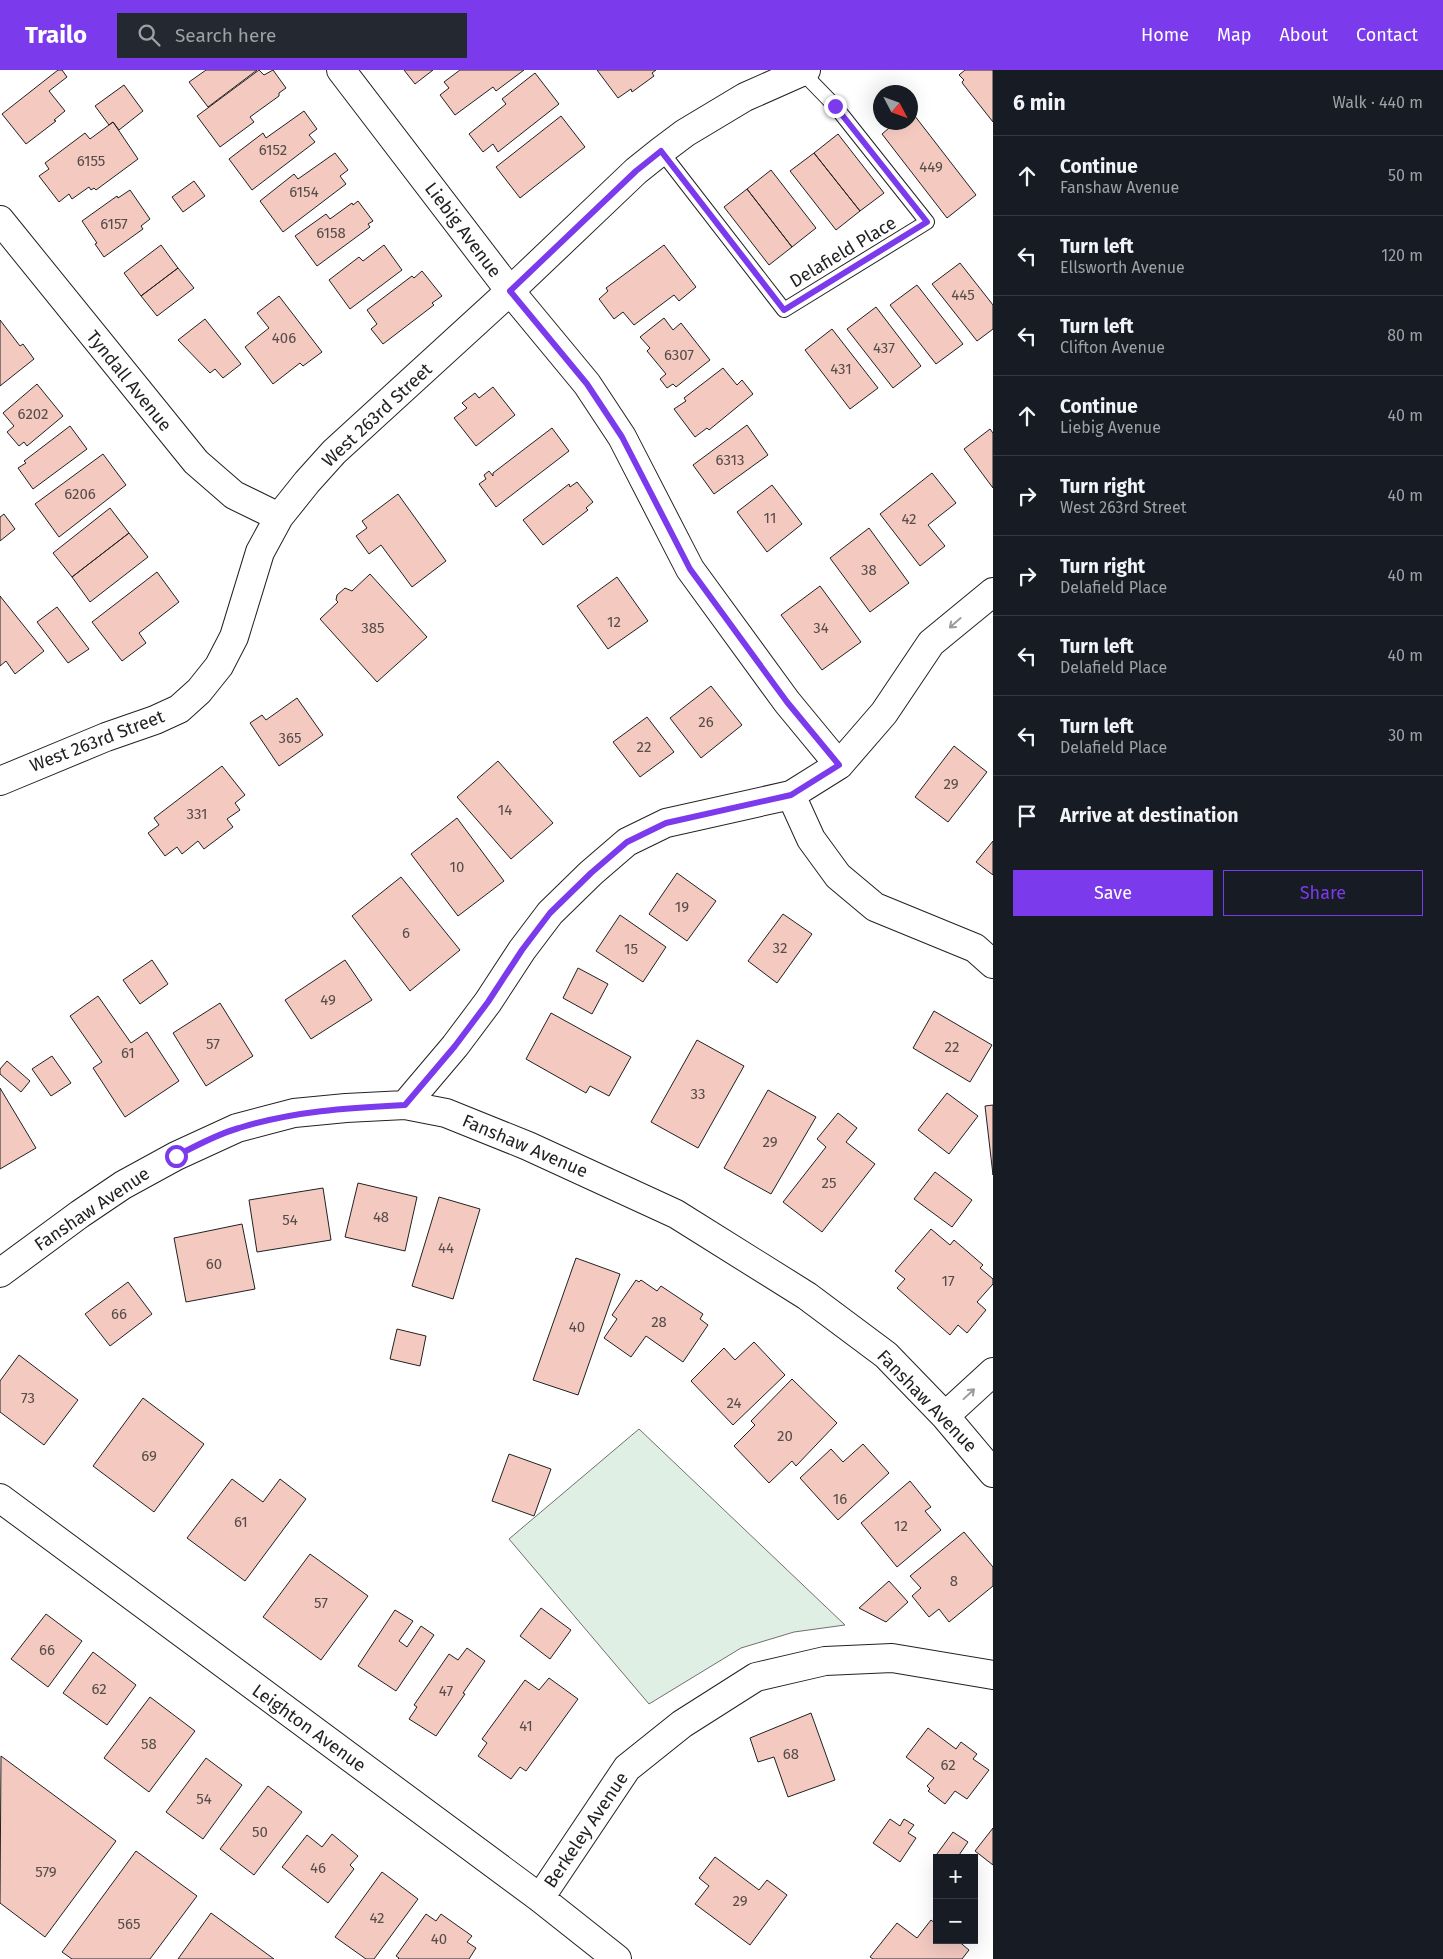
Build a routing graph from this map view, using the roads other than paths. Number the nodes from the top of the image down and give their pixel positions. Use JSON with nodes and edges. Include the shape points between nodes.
{"nodes":[{"id":1,"x":341,"y":70,"type":"edge"},
{"id":2,"x":803,"y":71,"type":"edge"},
{"id":3,"x":661,"y":151,"type":"junction"},
{"id":4,"x":0,"y":220,"type":"edge"},
{"id":5,"x":510,"y":291,"type":"junction"},
{"id":6,"x":279,"y":517,"type":"junction"},
{"id":7,"x":993,"y":592,"type":"edge"},
{"id":8,"x":839,"y":765,"type":"junction"},
{"id":9,"x":0,"y":781,"type":"edge"},
{"id":10,"x":791,"y":795,"type":"junction"},
{"id":11,"x":993,"y":964,"type":"edge"},
{"id":12,"x":405,"y":1105,"type":"junction"},
{"id":13,"x":0,"y":1273,"type":"edge"},
{"id":14,"x":993,"y":1372,"type":"edge"},
{"id":15,"x":945,"y":1416,"type":"junction"},
{"id":16,"x":993,"y":1472,"type":"edge"},
{"id":17,"x":0,"y":1498,"type":"edge"},
{"id":18,"x":993,"y":1675,"type":"edge"},
{"id":19,"x":540,"y":1898,"type":"junction"},
{"id":20,"x":617,"y":1959,"type":"edge"}],
"edges":[{"from":1,"to":5,"type":"street","name":"Liebig Avenue"},
{"from":2,"to":3,"type":"street","name":"West 263rd Street","via":[[745,97]]},
{"from":2,"to":3,"type":"lane","name":"Delafield Place","via":[[835,106],[927,222],[784,310]]},
{"from":3,"to":5,"type":"street","name":"West 263rd Street"},
{"from":4,"to":6,"type":"street","name":"Tyndall Avenue","via":[[196,462],[234,495]]},
{"from":5,"to":6,"type":"street","name":"West 263rd Street","via":[[334,452]]},
{"from":5,"to":8,"type":"street","name":"Liebig Avenue","via":[[587,384],[622,437],[690,569],[787,702]]},
{"from":6,"to":9,"type":"street","name":"West 263rd Street","via":[[260,552],[234,637],[219,666],[179,709]]},
{"from":7,"to":8,"type":"street","one_way":true,"via":[[931,643],[884,713]]},
{"from":8,"to":10,"type":"street"},
{"from":10,"to":11,"type":"street","via":[[811,839],[838,876],[875,907],[975,948]]},
{"from":10,"to":12,"type":"street","via":[[666,823],[627,842],[550,913],[455,1046]]},
{"from":12,"to":13,"type":"street","name":"Fanshaw Avenue","via":[[294,1113],[237,1128],[122,1186]]},
{"from":12,"to":15,"type":"street","name":"Fanshaw Avenue","via":[[455,1116],[676,1214],[807,1296],[886,1356]]},
{"from":15,"to":14,"type":"street","one_way":true},
{"from":15,"to":16,"type":"street","name":"Fanshaw Avenue"},
{"from":17,"to":19,"type":"street","name":"Leighton Avenue"},
{"from":18,"to":19,"type":"street","name":"Berkeley Avenue","via":[[892,1658],[825,1661],[756,1677],[682,1724],[627,1768]]},
{"from":19,"to":20,"type":"street","name":"Leighton Avenue"}]}
